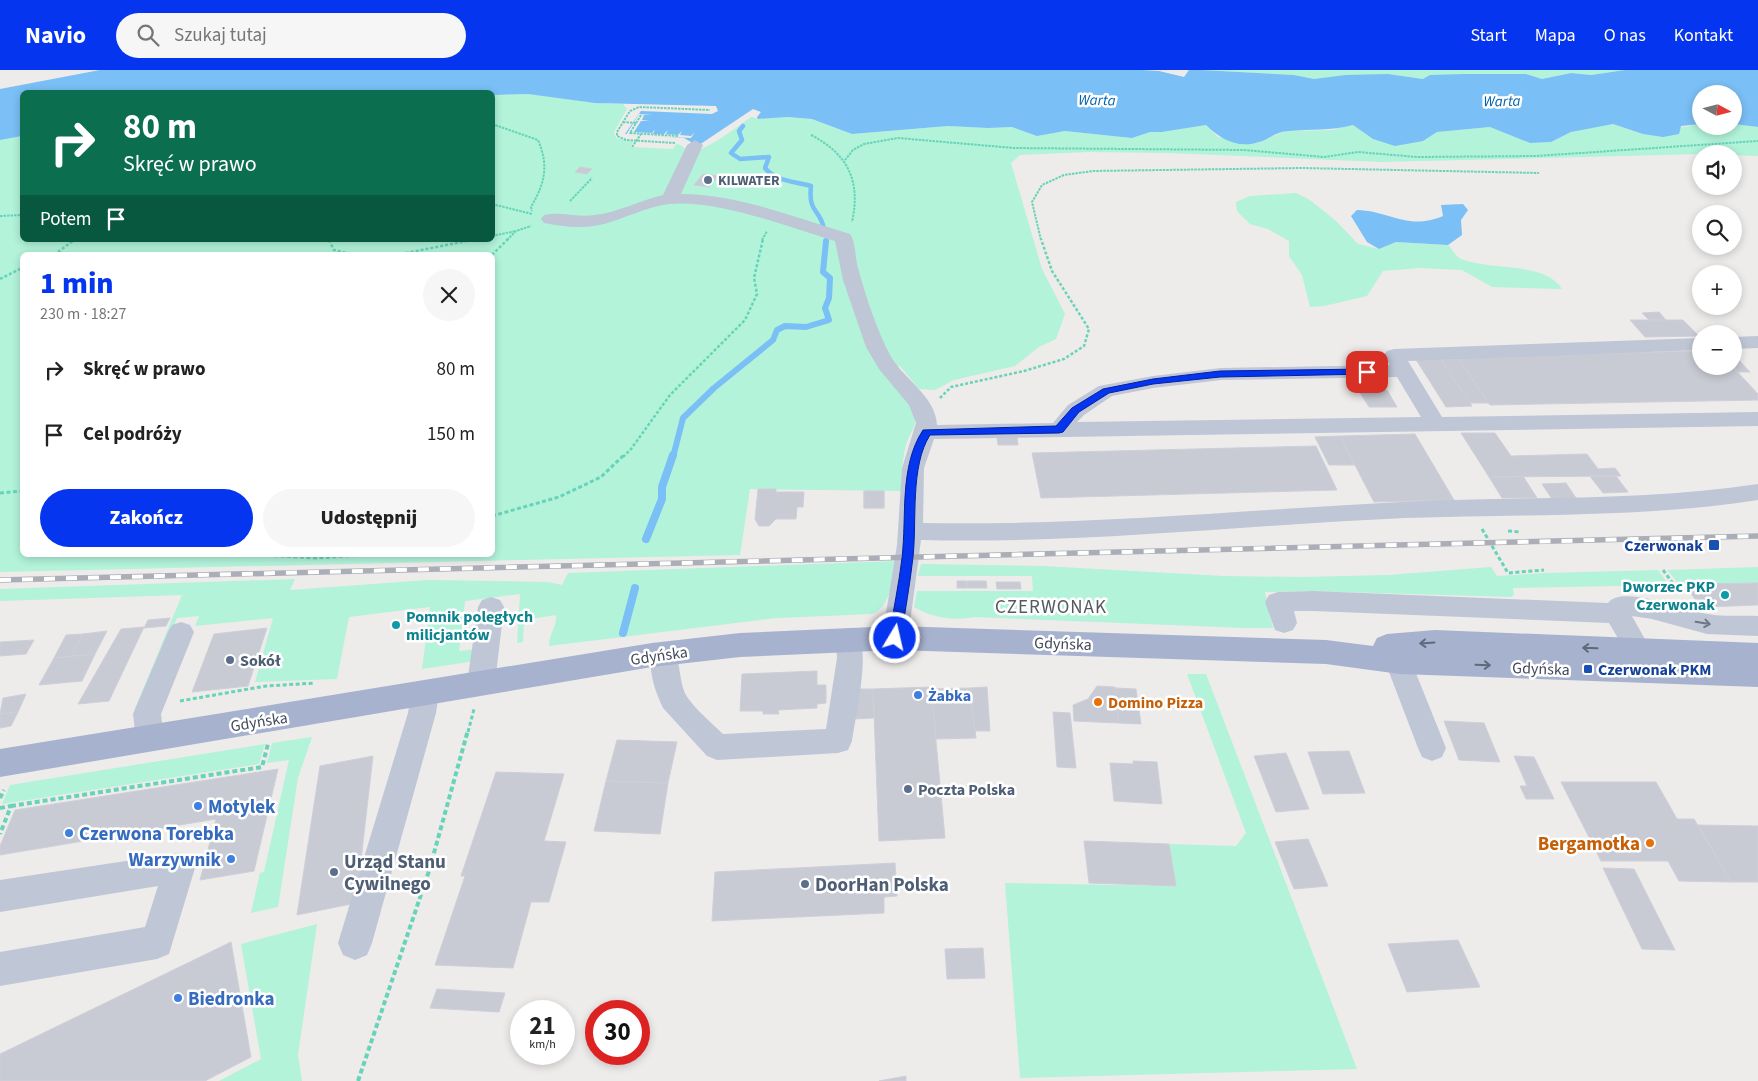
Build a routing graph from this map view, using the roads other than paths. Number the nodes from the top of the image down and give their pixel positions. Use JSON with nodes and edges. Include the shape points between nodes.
{"nodes":[{"id":1,"x":687,"y":142,"type":"road end"},
{"id":2,"x":670,"y":198,"type":"junction"},
{"id":3,"x":550,"y":219,"type":"road end"},
{"id":4,"x":1758,"y":342,"type":"edge"},
{"id":5,"x":1742,"y":343,"type":"edge"},
{"id":6,"x":1692,"y":344,"type":"edge"},
{"id":7,"x":1404,"y":371,"type":"junction"},
{"id":8,"x":1758,"y":419,"type":"edge"},
{"id":9,"x":1435,"y":423,"type":"junction"},
{"id":10,"x":927,"y":426,"type":"junction"},
{"id":11,"x":1059,"y":430,"type":"junction"},
{"id":12,"x":1758,"y":492,"type":"edge"},
{"id":13,"x":910,"y":531,"type":"junction"},
{"id":14,"x":491,"y":608,"type":"dead end"},
{"id":15,"x":1617,"y":613,"type":"junction"},
{"id":16,"x":1284,"y":622,"type":"dead end"},
{"id":17,"x":1758,"y":626,"type":"edge"},
{"id":18,"x":181,"y":632,"type":"dead end"},
{"id":19,"x":849,"y":638,"type":"junction"},
{"id":20,"x":895,"y":638,"type":"junction"},
{"id":21,"x":664,"y":654,"type":"junction"},
{"id":22,"x":1396,"y":654,"type":"junction"},
{"id":23,"x":1758,"y":655,"type":"edge"},
{"id":24,"x":1636,"y":660,"type":"junction"},
{"id":25,"x":1758,"y":675,"type":"edge"},
{"id":26,"x":425,"y":693,"type":"junction"},
{"id":27,"x":474,"y":698,"type":"junction"},
{"id":28,"x":150,"y":739,"type":"junction"},
{"id":29,"x":1432,"y":748,"type":"dead end"},
{"id":30,"x":0,"y":763,"type":"edge"},
{"id":31,"x":0,"y":896,"type":"edge"},
{"id":32,"x":355,"y":943,"type":"dead end"},
{"id":33,"x":0,"y":970,"type":"edge"}],
"edges":[{"from":1,"to":2,"type":"street"},
{"from":2,"to":3,"type":"street","via":[[600,220]]},
{"from":2,"to":10,"type":"street","via":[[724,203],[844,238],[859,301],[882,358],[922,408]]},
{"from":4,"to":5,"type":"street"},
{"from":6,"to":7,"type":"street","via":[[1394,355]]},
{"from":7,"to":9,"type":"street"},
{"from":7,"to":11,"type":"street","via":[[1220,374],[1153,382],[1106,391],[1076,410]]},
{"from":8,"to":9,"type":"street"},
{"from":9,"to":11,"type":"street"},
{"from":10,"to":11,"type":"street"},
{"from":10,"to":13,"type":"street","via":[[913,467]]},
{"from":12,"to":13,"type":"street","via":[[1708,501],[1661,504],[1403,510],[972,534]]},
{"from":13,"to":20,"type":"street"},
{"from":14,"to":27,"type":"street"},
{"from":15,"to":16,"type":"street","via":[[1278,602]]},
{"from":15,"to":17,"type":"street","one_way":true,"via":[[1618,607],[1630,605],[1708,625]]},
{"from":15,"to":24,"type":"street"},
{"from":18,"to":28,"type":"street","via":[[147,714]]},
{"from":19,"to":20,"type":"main road","name":"Gdyńska"},
{"from":19,"to":21,"type":"main road","name":"Gdyńska"},
{"from":19,"to":21,"type":"street","via":[[850,658],[838,741],[717,747],[672,700]]},
{"from":20,"to":22,"type":"main road","name":"Gdyńska"},
{"from":21,"to":27,"type":"main road","name":"Gdyńska"},
{"from":22,"to":24,"type":"main road","name":"Gdyńska"},
{"from":22,"to":29,"type":"street"},
{"from":23,"to":24,"type":"main road","name":"Gdyńska"},
{"from":24,"to":25,"type":"main road","name":"Gdyńska"},
{"from":26,"to":27,"type":"main road","name":"Gdyńska"},
{"from":26,"to":28,"type":"main road","name":"Gdyńska"},
{"from":26,"to":32,"type":"street","via":[[422,713]]},
{"from":28,"to":30,"type":"main road","name":"Gdyńska"},
{"from":31,"to":33,"type":"street","via":[[179,868],[157,942]]}]}
